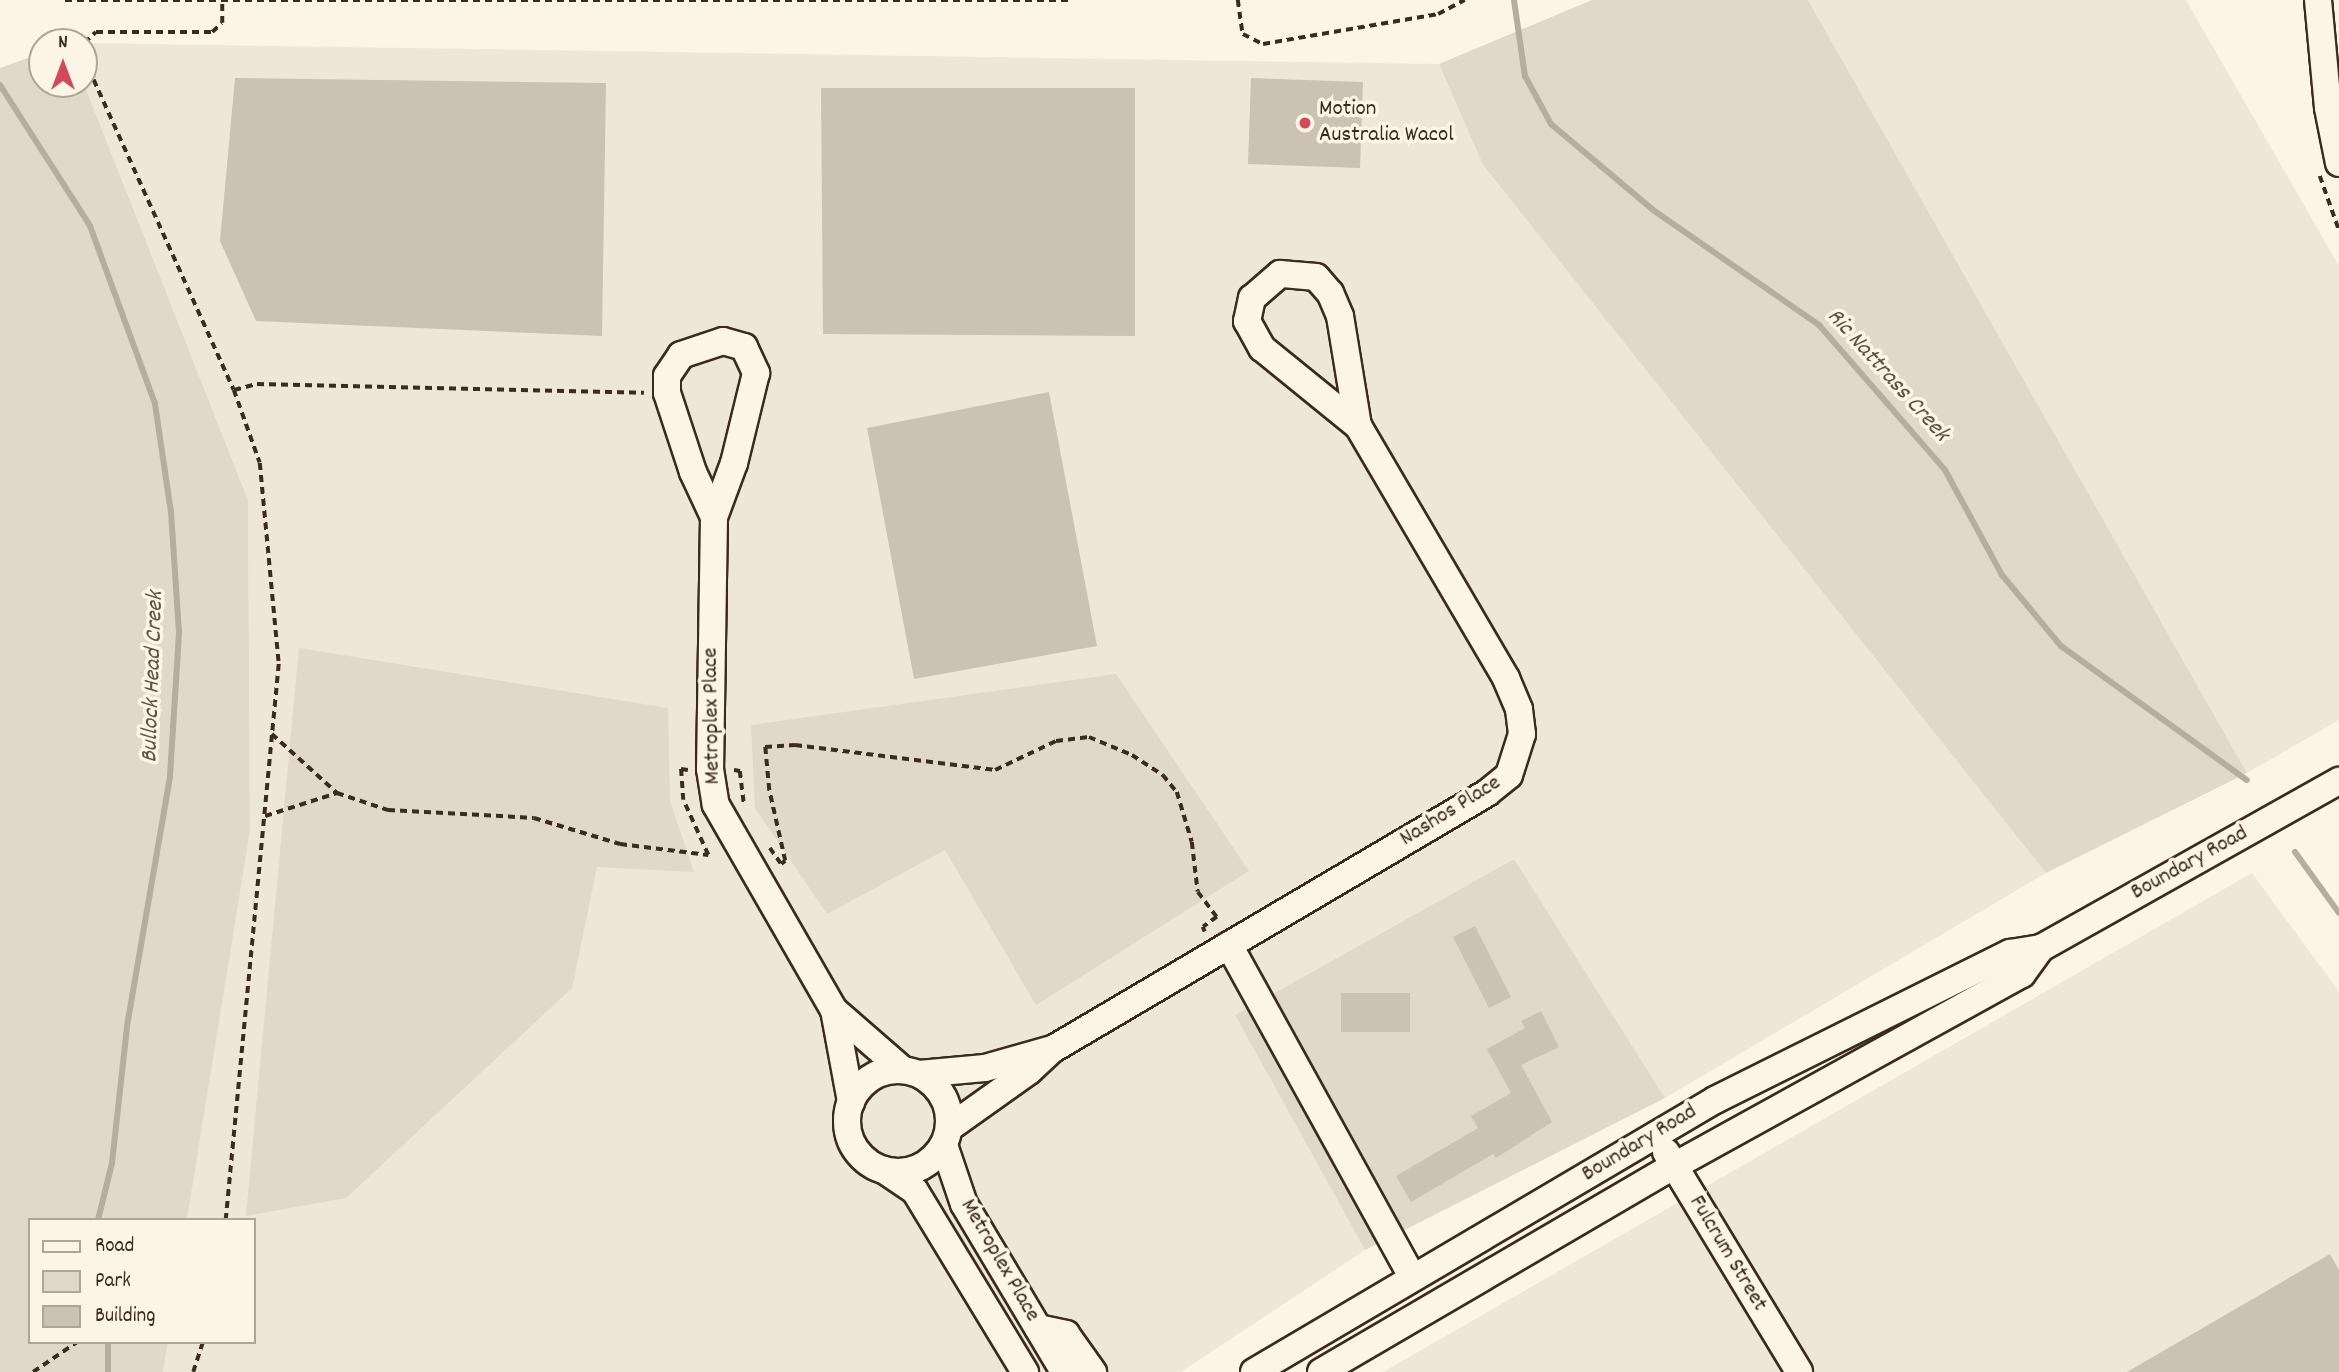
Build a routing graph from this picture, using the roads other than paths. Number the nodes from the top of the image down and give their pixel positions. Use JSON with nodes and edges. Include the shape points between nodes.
{"nodes":[{"id":1,"x":2318,"y":0,"type":"edge"},
{"id":2,"x":2339,"y":163,"type":"edge"},
{"id":3,"x":1357,"y":426,"type":"junction"},
{"id":4,"x":714,"y":517,"type":"junction"},
{"id":5,"x":2339,"y":781,"type":"edge"},
{"id":6,"x":2041,"y":948,"type":"junction"},
{"id":7,"x":1222,"y":949,"type":"junction"},
{"id":8,"x":834,"y":1010,"type":"junction"},
{"id":9,"x":1053,"y":1049,"type":"junction"},
{"id":10,"x":911,"y":1072,"type":"junction"},
{"id":11,"x":851,"y":1102,"type":"junction"},
{"id":12,"x":1657,"y":1135,"type":"junction"},
{"id":13,"x":947,"y":1136,"type":"junction"},
{"id":14,"x":1674,"y":1166,"type":"junction"},
{"id":15,"x":884,"y":1170,"type":"junction"},
{"id":16,"x":1412,"y":1277,"type":"junction"},
{"id":17,"x":1038,"y":1328,"type":"junction"},
{"id":18,"x":1025,"y":1372,"type":"edge"},
{"id":19,"x":1064,"y":1372,"type":"edge"},
{"id":20,"x":1093,"y":1372,"type":"edge"},
{"id":21,"x":1254,"y":1372,"type":"edge"},
{"id":22,"x":1321,"y":1372,"type":"edge"},
{"id":23,"x":1799,"y":1372,"type":"edge"}],
"edges":[{"from":1,"to":2,"type":"street","via":[[2328,108]]},
{"from":3,"to":3,"type":"street","name":"Nashos Place","via":[[1262,348],[1247,321],[1252,298],[1280,274],[1316,278],[1330,293],[1340,316]]},
{"from":3,"to":7,"type":"street","name":"Nashos Place","via":[[1506,678],[1519,709],[1522,734],[1517,755],[1508,775],[1488,793]]},
{"from":4,"to":4,"type":"street","name":"Metroplex Place","via":[[734,463],[756,373],[744,347],[723,341],[681,355],[667,376],[667,393],[693,472]]},
{"from":4,"to":8,"type":"street","name":"Metroplex Place","via":[[710,769],[716,804]]},
{"from":5,"to":6,"type":"street","name":"Boundary Road"},
{"from":6,"to":12,"type":"street","name":"Boundary Road","via":[[2010,953],[1715,1100]]},
{"from":6,"to":14,"type":"street","name":"Boundary Road","via":[[2022,974]]},
{"from":7,"to":9,"type":"street","name":"Nashos Place"},
{"from":7,"to":16,"type":"street"},
{"from":8,"to":10,"type":"street","name":"Metroplex Place"},
{"from":8,"to":11,"type":"street","name":"Metroplex Place"},
{"from":9,"to":10,"type":"street","name":"Nashos Place","via":[[985,1068]]},
{"from":9,"to":13,"type":"street","name":"Nashos Place"},
{"from":10,"to":11,"type":"street","via":[[872,1078]]},
{"from":10,"to":13,"type":"street","via":[[943,1095]]},
{"from":11,"to":15,"type":"street","via":[[849,1134],[856,1149]]},
{"from":12,"to":14,"type":"street","name":"Fulcrum Street"},
{"from":12,"to":16,"type":"street","name":"Boundary Road"},
{"from":13,"to":15,"type":"street","via":[[918,1168]]},
{"from":13,"to":17,"type":"street","name":"Metroplex Place","via":[[964,1204]]},
{"from":14,"to":22,"type":"street","name":"Boundary Road"},
{"from":14,"to":23,"type":"street","name":"Fulcrum Street"},
{"from":15,"to":18,"type":"street","name":"Metroplex Place","via":[[915,1191]]},
{"from":16,"to":21,"type":"street","name":"Boundary Road"},
{"from":17,"to":19,"type":"street","name":"Metroplex Place"},
{"from":17,"to":20,"type":"street","via":[[1066,1334]]}]}
